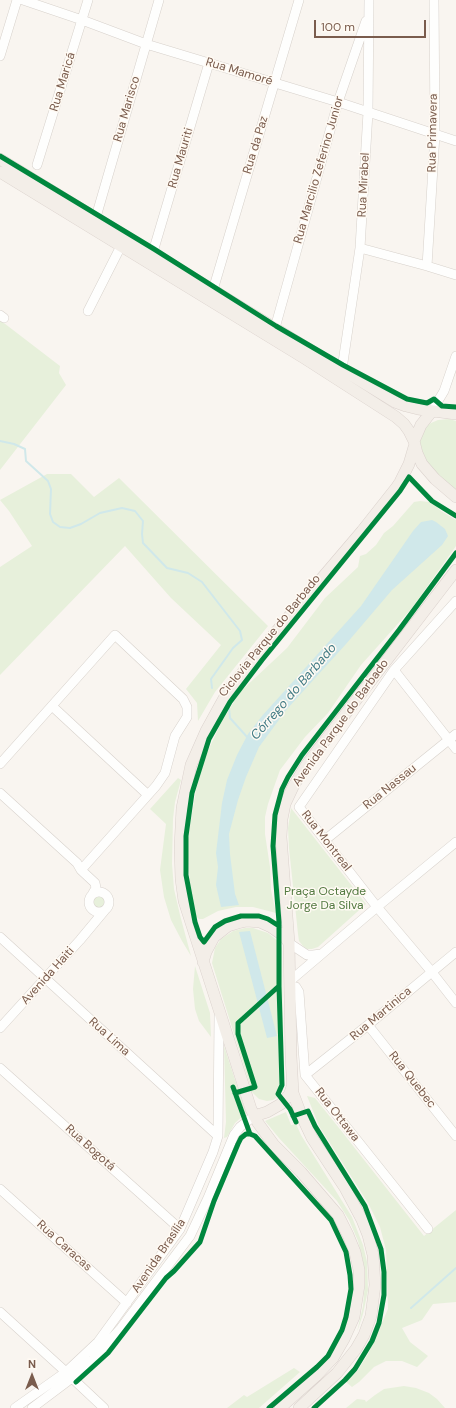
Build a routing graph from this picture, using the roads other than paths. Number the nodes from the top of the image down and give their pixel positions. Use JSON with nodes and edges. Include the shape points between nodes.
{"nodes":[{"id":1,"x":17,"y":0,"type":"edge"},
{"id":2,"x":23,"y":0,"type":"edge"},
{"id":3,"x":88,"y":0,"type":"edge"},
{"id":4,"x":159,"y":0,"type":"edge"},
{"id":5,"x":299,"y":0,"type":"edge"},
{"id":6,"x":369,"y":0,"type":"edge"},
{"id":7,"x":434,"y":0,"type":"edge"},
{"id":8,"x":368,"y":13,"type":"junction"},
{"id":9,"x":82,"y":20,"type":"junction"},
{"id":10,"x":146,"y":44,"type":"junction"},
{"id":11,"x":0,"y":56,"type":"edge"},
{"id":12,"x":209,"y":63,"type":"junction"},
{"id":13,"x":275,"y":83,"type":"junction"},
{"id":14,"x":338,"y":102,"type":"junction"},
{"id":15,"x":368,"y":112,"type":"junction"},
{"id":16,"x":435,"y":134,"type":"junction"},
{"id":17,"x":456,"y":141,"type":"edge"},
{"id":18,"x":0,"y":159,"type":"edge"},
{"id":19,"x":38,"y":165,"type":"dead end"},
{"id":20,"x":0,"y":172,"type":"edge"},
{"id":21,"x":96,"y":217,"type":"junction"},
{"id":22,"x":121,"y":246,"type":"junction"},
{"id":23,"x":360,"y":248,"type":"junction"},
{"id":24,"x":154,"y":252,"type":"junction"},
{"id":25,"x":427,"y":266,"type":"junction"},
{"id":26,"x":456,"y":275,"type":"edge"},
{"id":27,"x":213,"y":290,"type":"junction"},
{"id":28,"x":88,"y":311,"type":"dead end"},
{"id":29,"x":275,"y":328,"type":"junction"},
{"id":30,"x":456,"y":356,"type":"edge"},
{"id":31,"x":342,"y":369,"type":"junction"},
{"id":32,"x":432,"y":411,"type":"junction"},
{"id":33,"x":456,"y":414,"type":"edge"},
{"id":34,"x":414,"y":444,"type":"junction"},
{"id":35,"x":456,"y":497,"type":"edge"},
{"id":36,"x":456,"y":570,"type":"edge"},
{"id":37,"x":456,"y":601,"type":"edge"},
{"id":38,"x":394,"y":670,"type":"junction"},
{"id":39,"x":52,"y":706,"type":"junction"},
{"id":40,"x":452,"y":737,"type":"edge"},
{"id":41,"x":456,"y":749,"type":"edge"},
{"id":42,"x":0,"y":764,"type":"edge"},
{"id":43,"x":0,"y":793,"type":"edge"},
{"id":44,"x":148,"y":795,"type":"junction"},
{"id":45,"x":324,"y":840,"type":"junction"},
{"id":46,"x":456,"y":842,"type":"edge"},
{"id":47,"x":81,"y":866,"type":"junction"},
{"id":48,"x":93,"y":893,"type":"junction"},
{"id":49,"x":104,"y":893,"type":"junction"},
{"id":50,"x":377,"y":906,"type":"junction"},
{"id":51,"x":94,"y":910,"type":"junction"},
{"id":52,"x":105,"y":910,"type":"junction"},
{"id":53,"x":95,"y":922,"type":"junction"},
{"id":54,"x":0,"y":937,"type":"edge"},
{"id":55,"x":286,"y":940,"type":"junction"},
{"id":56,"x":456,"y":952,"type":"edge"},
{"id":57,"x":321,"y":954,"type":"junction"},
{"id":58,"x":204,"y":962,"type":"junction"},
{"id":59,"x":431,"y":971,"type":"junction"},
{"id":60,"x":45,"y":978,"type":"junction"},
{"id":61,"x":290,"y":983,"type":"junction"},
{"id":62,"x":456,"y":1003,"type":"edge"},
{"id":63,"x":219,"y":1011,"type":"junction"},
{"id":64,"x":368,"y":1025,"type":"junction"},
{"id":65,"x":0,"y":1028,"type":"edge"},
{"id":66,"x":0,"y":1068,"type":"edge"},
{"id":67,"x":305,"y":1075,"type":"junction"},
{"id":68,"x":292,"y":1087,"type":"junction"},
{"id":69,"x":254,"y":1116,"type":"junction"},
{"id":70,"x":218,"y":1136,"type":"junction"},
{"id":71,"x":456,"y":1136,"type":"edge"},
{"id":72,"x":0,"y":1189,"type":"edge"},
{"id":73,"x":180,"y":1229,"type":"junction"},
{"id":74,"x":428,"y":1229,"type":"dead end"},
{"id":75,"x":127,"y":1303,"type":"junction"},
{"id":76,"x":0,"y":1312,"type":"edge"},
{"id":77,"x":116,"y":1318,"type":"junction"},
{"id":78,"x":124,"y":1324,"type":"junction"},
{"id":79,"x":69,"y":1375,"type":"junction"},
{"id":80,"x":34,"y":1402,"type":"edge"},
{"id":81,"x":15,"y":1408,"type":"edge"},
{"id":82,"x":104,"y":1408,"type":"edge"},
{"id":83,"x":280,"y":1408,"type":"edge"},
{"id":84,"x":299,"y":1408,"type":"edge"}],
"edges":[{"from":1,"to":11,"type":"street"},
{"from":2,"to":9,"type":"street","name":"Rua Mamoré"},
{"from":3,"to":9,"type":"street","name":"Rua Maricá"},
{"from":4,"to":10,"type":"street","name":"Rua Marisco"},
{"from":5,"to":13,"type":"street","name":"Rua da Paz"},
{"from":6,"to":8,"type":"street","name":"Rua Mirabel"},
{"from":7,"to":16,"type":"street","name":"Rua Primavera"},
{"from":8,"to":14,"type":"street","name":"Rua Marcilio Zeferino Junior"},
{"from":8,"to":15,"type":"street","name":"Rua Mirabel"},
{"from":9,"to":10,"type":"street","name":"Rua Mamoré"},
{"from":9,"to":19,"type":"street","name":"Rua Maricá"},
{"from":10,"to":12,"type":"street","name":"Rua Mamoré"},
{"from":10,"to":21,"type":"street","name":"Rua Marisco"},
{"from":12,"to":13,"type":"street","name":"Rua Mamoré"},
{"from":12,"to":24,"type":"street","name":"Rua Mauriti"},
{"from":13,"to":14,"type":"street","name":"Rua Mamoré"},
{"from":13,"to":27,"type":"street","name":"Rua da Paz"},
{"from":14,"to":15,"type":"street","name":"Rua Mamoré"},
{"from":14,"to":29,"type":"street","name":"Rua Marcilio Zeferino Junior"},
{"from":15,"to":16,"type":"street","name":"Rua Mamoré"},
{"from":15,"to":23,"type":"street","name":"Rua Mirabel"},
{"from":16,"to":17,"type":"street","name":"Rua Mamoré"},
{"from":16,"to":25,"type":"street","name":"Rua Primavera"},
{"from":18,"to":21,"type":"main road"},
{"from":20,"to":22,"type":"main road"},
{"from":21,"to":24,"type":"main road"},
{"from":22,"to":28,"type":"street"},
{"from":22,"to":34,"type":"main road","via":[[396,417],[404,424]]},
{"from":23,"to":25,"type":"street"},
{"from":23,"to":31,"type":"street","name":"Rua Mirabel"},
{"from":24,"to":27,"type":"main road"},
{"from":25,"to":26,"type":"street"},
{"from":27,"to":29,"type":"main road"},
{"from":29,"to":31,"type":"main road"},
{"from":30,"to":32,"type":"street","via":[[444,391]]},
{"from":31,"to":32,"type":"main road","via":[[395,402]]},
{"from":32,"to":33,"type":"main road"},
{"from":32,"to":34,"type":"main road","via":[[421,425]]},
{"from":34,"to":35,"type":"main road","via":[[422,464]]},
{"from":34,"to":58,"type":"main road","via":[[409,464],[396,488],[228,692],[206,730],[191,765],[182,808],[181,879],[184,901]]},
{"from":36,"to":55,"type":"main road","name":"Avenida Parque do Barbado","via":[[307,764],[285,804],[281,837]]},
{"from":37,"to":38,"type":"street","name":"Rua Montreal"},
{"from":38,"to":40,"type":"street"},
{"from":38,"to":45,"type":"street","name":"Rua Montreal","via":[[299,807]]},
{"from":39,"to":42,"type":"street"},
{"from":39,"to":44,"type":"street"},
{"from":39,"to":44,"type":"street","via":[[115,635],[182,699],[187,707],[187,717],[175,736],[165,773]]},
{"from":40,"to":41,"type":"street"},
{"from":40,"to":45,"type":"street","name":"Rua Nassau"},
{"from":43,"to":47,"type":"street"},
{"from":44,"to":47,"type":"street"},
{"from":45,"to":50,"type":"street","name":"Rua Montreal"},
{"from":46,"to":50,"type":"street"},
{"from":47,"to":48,"type":"street","via":[[95,883]]},
{"from":47,"to":49,"type":"street","via":[[101,881]]},
{"from":48,"to":49,"type":"street"},
{"from":48,"to":51,"type":"street","via":[[89,900]]},
{"from":49,"to":52,"type":"street","via":[[109,901]]},
{"from":50,"to":57,"type":"street"},
{"from":50,"to":59,"type":"street","name":"Rua Montreal"},
{"from":51,"to":52,"type":"street"},
{"from":51,"to":53,"type":"street"},
{"from":52,"to":53,"type":"street","name":"Avenida Haiti"},
{"from":53,"to":60,"type":"street","name":"Avenida Haiti"},
{"from":54,"to":60,"type":"street","name":"Rua Lima"},
{"from":55,"to":57,"type":"street","via":[[307,954]]},
{"from":55,"to":58,"type":"main road","via":[[271,927],[260,922],[248,921],[228,926],[214,937]]},
{"from":55,"to":61,"type":"main road","name":"Avenida Parque do Barbado"},
{"from":56,"to":59,"type":"street","name":"Rua Martinica"},
{"from":57,"to":61,"type":"street"},
{"from":58,"to":63,"type":"main road"},
{"from":59,"to":62,"type":"street","name":"Rua Montreal"},
{"from":59,"to":64,"type":"street","name":"Rua Martinica"},
{"from":60,"to":65,"type":"street","name":"Avenida Haiti"},
{"from":60,"to":70,"type":"street","name":"Rua Lima"},
{"from":61,"to":67,"type":"street","via":[[299,992]]},
{"from":61,"to":68,"type":"main road","name":"Avenida Parque do Barbado"},
{"from":63,"to":69,"type":"main road"},
{"from":63,"to":70,"type":"street","name":"Avenida Brasília"},
{"from":64,"to":67,"type":"street","name":"Rua Martinica"},
{"from":64,"to":71,"type":"street","name":"Rua Quebec"},
{"from":66,"to":73,"type":"street","name":"Rua Bogotá"},
{"from":67,"to":74,"type":"street","name":"Rua Ottawa"},
{"from":68,"to":69,"type":"main road","via":[[281,1104]]},
{"from":68,"to":84,"type":"main road","name":"Avenida Parque do Barbado","via":[[294,1098],[312,1138],[345,1188],[362,1220],[373,1255],[375,1278],[371,1316],[364,1336],[337,1373]]},
{"from":69,"to":78,"type":"street","name":"Avenida Brasília","via":[[240,1126],[234,1135],[190,1236]]},
{"from":69,"to":83,"type":"main road","via":[[274,1145],[338,1215],[352,1246],[358,1270],[359,1285],[354,1317],[344,1339],[333,1358]]},
{"from":70,"to":73,"type":"street","name":"Avenida Brasília"},
{"from":72,"to":75,"type":"street","name":"Rua Caracas"},
{"from":73,"to":75,"type":"street","name":"Avenida Brasília"},
{"from":75,"to":77,"type":"street","name":"Avenida Brasília"},
{"from":76,"to":79,"type":"street"},
{"from":77,"to":78,"type":"street"},
{"from":77,"to":79,"type":"street","name":"Avenida Brasília"},
{"from":78,"to":79,"type":"street","name":"Avenida Brasília","via":[[106,1346]]},
{"from":79,"to":80,"type":"street","name":"Avenida Brasília"},
{"from":79,"to":82,"type":"street"},
{"from":80,"to":81,"type":"street","name":"Avenida Brasília"}]}
